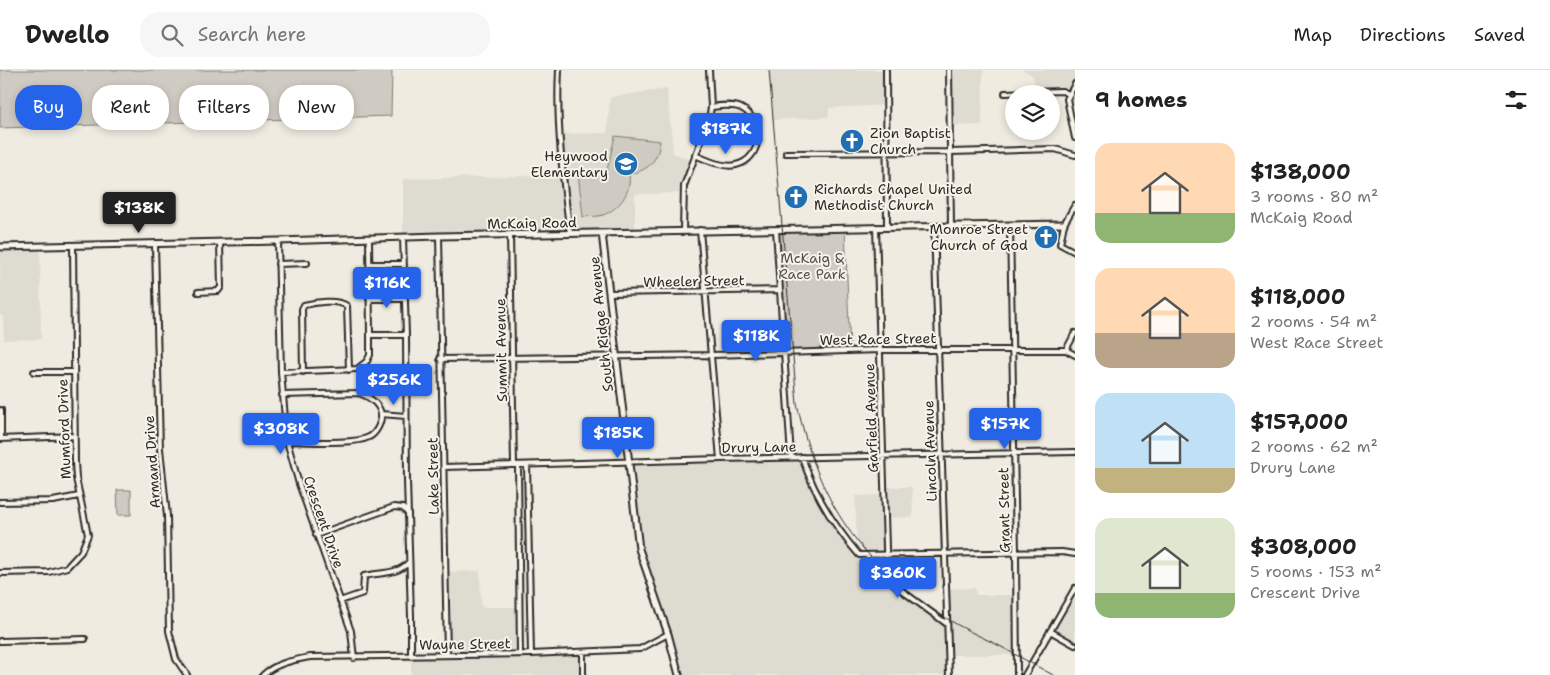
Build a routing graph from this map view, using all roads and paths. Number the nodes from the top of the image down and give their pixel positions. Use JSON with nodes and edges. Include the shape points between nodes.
{"nodes":[{"id":1,"x":559,"y":70,"type":"edge"},
{"id":2,"x":709,"y":70,"type":"edge"},
{"id":3,"x":886,"y":70,"type":"edge"},
{"id":4,"x":950,"y":70,"type":"edge"},
{"id":5,"x":1075,"y":84,"type":"edge"},
{"id":6,"x":1060,"y":91,"type":"edge"},
{"id":7,"x":1069,"y":94,"type":"junction"},
{"id":8,"x":711,"y":107,"type":"junction"},
{"id":9,"x":1075,"y":138,"type":"edge"},
{"id":10,"x":886,"y":152,"type":"junction"},
{"id":11,"x":950,"y":152,"type":"junction"},
{"id":12,"x":786,"y":153,"type":"dead end"},
{"id":13,"x":1075,"y":155,"type":"edge"},
{"id":14,"x":696,"y":156,"type":"junction"},
{"id":15,"x":1075,"y":205,"type":"edge"},
{"id":16,"x":1010,"y":224,"type":"junction"},
{"id":17,"x":1064,"y":224,"type":"junction"},
{"id":18,"x":934,"y":226,"type":"junction"},
{"id":19,"x":951,"y":226,"type":"junction"},
{"id":20,"x":876,"y":227,"type":"junction"},
{"id":21,"x":887,"y":227,"type":"junction"},
{"id":22,"x":700,"y":230,"type":"junction"},
{"id":23,"x":776,"y":230,"type":"junction"},
{"id":24,"x":683,"y":231,"type":"junction"},
{"id":25,"x":602,"y":233,"type":"junction"},
{"id":26,"x":570,"y":234,"type":"junction"},
{"id":27,"x":510,"y":235,"type":"junction"},
{"id":28,"x":439,"y":236,"type":"junction"},
{"id":29,"x":403,"y":237,"type":"junction"},
{"id":30,"x":369,"y":238,"type":"junction"},
{"id":31,"x":278,"y":241,"type":"junction"},
{"id":32,"x":220,"y":242,"type":"junction"},
{"id":33,"x":155,"y":244,"type":"junction"},
{"id":34,"x":73,"y":245,"type":"junction"},
{"id":35,"x":0,"y":247,"type":"edge"},
{"id":36,"x":1075,"y":252,"type":"edge"},
{"id":37,"x":278,"y":264,"type":"junction"},
{"id":38,"x":307,"y":264,"type":"dead end"},
{"id":39,"x":370,"y":264,"type":"junction"},
{"id":40,"x":403,"y":264,"type":"junction"},
{"id":41,"x":780,"y":290,"type":"junction"},
{"id":42,"x":198,"y":292,"type":"dead end"},
{"id":43,"x":706,"y":292,"type":"junction"},
{"id":44,"x":609,"y":293,"type":"junction"},
{"id":45,"x":369,"y":300,"type":"junction"},
{"id":46,"x":405,"y":300,"type":"junction"},
{"id":47,"x":1075,"y":333,"type":"edge"},
{"id":48,"x":406,"y":335,"type":"junction"},
{"id":49,"x":370,"y":336,"type":"junction"},
{"id":50,"x":880,"y":350,"type":"junction"},
{"id":51,"x":939,"y":350,"type":"junction"},
{"id":52,"x":1011,"y":350,"type":"junction"},
{"id":53,"x":1066,"y":350,"type":"junction"},
{"id":54,"x":783,"y":352,"type":"junction"},
{"id":55,"x":712,"y":355,"type":"junction"},
{"id":56,"x":1075,"y":355,"type":"edge"},
{"id":57,"x":616,"y":356,"type":"junction"},
{"id":58,"x":440,"y":359,"type":"junction"},
{"id":59,"x":512,"y":359,"type":"junction"},
{"id":60,"x":349,"y":370,"type":"junction"},
{"id":61,"x":34,"y":372,"type":"dead end"},
{"id":62,"x":74,"y":372,"type":"junction"},
{"id":63,"x":281,"y":372,"type":"junction"},
{"id":64,"x":302,"y":372,"type":"junction"},
{"id":65,"x":282,"y":395,"type":"junction"},
{"id":66,"x":1,"y":410,"type":"edge"},
{"id":67,"x":381,"y":414,"type":"junction"},
{"id":68,"x":406,"y":416,"type":"junction"},
{"id":69,"x":74,"y":436,"type":"junction"},
{"id":70,"x":0,"y":438,"type":"edge"},
{"id":71,"x":287,"y":441,"type":"junction"},
{"id":72,"x":1075,"y":452,"type":"edge"},
{"id":73,"x":1014,"y":453,"type":"junction"},
{"id":74,"x":883,"y":456,"type":"junction"},
{"id":75,"x":941,"y":456,"type":"junction"},
{"id":76,"x":791,"y":457,"type":"junction"},
{"id":77,"x":802,"y":457,"type":"junction"},
{"id":78,"x":720,"y":459,"type":"junction"},
{"id":79,"x":628,"y":462,"type":"junction"},
{"id":80,"x":516,"y":465,"type":"junction"},
{"id":81,"x":527,"y":465,"type":"junction"},
{"id":82,"x":444,"y":467,"type":"junction"},
{"id":83,"x":79,"y":496,"type":"junction"},
{"id":84,"x":0,"y":502,"type":"edge"},
{"id":85,"x":408,"y":514,"type":"junction"},
{"id":86,"x":316,"y":535,"type":"junction"},
{"id":87,"x":1016,"y":553,"type":"junction"},
{"id":88,"x":944,"y":554,"type":"junction"},
{"id":89,"x":1075,"y":554,"type":"edge"},
{"id":90,"x":866,"y":555,"type":"junction"},
{"id":91,"x":887,"y":555,"type":"junction"},
{"id":92,"x":409,"y":562,"type":"junction"},
{"id":93,"x":0,"y":573,"type":"edge"},
{"id":94,"x":888,"y":579,"type":"junction"},
{"id":95,"x":1075,"y":588,"type":"edge"},
{"id":96,"x":340,"y":601,"type":"junction"},
{"id":97,"x":947,"y":624,"type":"junction"},
{"id":98,"x":1050,"y":631,"type":"junction"},
{"id":99,"x":668,"y":634,"type":"junction"},
{"id":100,"x":85,"y":639,"type":"dead end"},
{"id":101,"x":0,"y":641,"type":"edge"},
{"id":102,"x":1075,"y":645,"type":"edge"},
{"id":103,"x":583,"y":652,"type":"junction"},
{"id":104,"x":520,"y":654,"type":"junction"},
{"id":105,"x":531,"y":654,"type":"junction"},
{"id":106,"x":447,"y":655,"type":"junction"},
{"id":107,"x":411,"y":656,"type":"junction"},
{"id":108,"x":354,"y":658,"type":"junction"},
{"id":109,"x":187,"y":675,"type":"edge"},
{"id":110,"x":263,"y":675,"type":"edge"},
{"id":111,"x":584,"y":675,"type":"edge"},
{"id":112,"x":679,"y":675,"type":"edge"},
{"id":113,"x":949,"y":675,"type":"edge"},
{"id":114,"x":1017,"y":675,"type":"edge"},
{"id":115,"x":1025,"y":675,"type":"edge"}],
"edges":[{"from":1,"to":26,"type":"street","via":[[562,175]]},
{"from":2,"to":8,"type":"street"},
{"from":3,"to":10,"type":"street"},
{"from":4,"to":11,"type":"street"},
{"from":5,"to":7,"type":"street"},
{"from":6,"to":7,"type":"street"},
{"from":7,"to":9,"type":"street","via":[[1068,108]]},
{"from":8,"to":14,"type":"street"},
{"from":8,"to":14,"type":"street","via":[[741,108],[752,117],[757,128],[757,147],[744,162],[736,165]]},
{"from":10,"to":11,"type":"street"},
{"from":10,"to":12,"type":"street"},
{"from":10,"to":21,"type":"street"},
{"from":11,"to":13,"type":"street","via":[[1055,149]]},
{"from":11,"to":19,"type":"street"},
{"from":14,"to":24,"type":"street","via":[[682,193]]},
{"from":15,"to":17,"type":"street"},
{"from":16,"to":17,"type":"street","name":"McKaig Road"},
{"from":16,"to":19,"type":"street","name":"McKaig Road"},
{"from":16,"to":52,"type":"street","name":"Grant Street"},
{"from":17,"to":36,"type":"street","via":[[1060,244]]},
{"from":18,"to":19,"type":"street","name":"McKaig Road"},
{"from":18,"to":21,"type":"street","name":"McKaig Road"},
{"from":18,"to":51,"type":"street","name":"Lincoln Avenue"},
{"from":20,"to":21,"type":"street","name":"McKaig Road"},
{"from":20,"to":23,"type":"street","name":"McKaig Road"},
{"from":20,"to":50,"type":"street","name":"Garfield Avenue"},
{"from":22,"to":23,"type":"street","name":"McKaig Road"},
{"from":22,"to":24,"type":"street","name":"McKaig Road"},
{"from":22,"to":43,"type":"street"},
{"from":23,"to":41,"type":"street"},
{"from":24,"to":25,"type":"street","name":"McKaig Road"},
{"from":25,"to":26,"type":"street","name":"McKaig Road"},
{"from":25,"to":44,"type":"street","name":"South Ridge Avenue"},
{"from":26,"to":27,"type":"street","name":"McKaig Road"},
{"from":27,"to":28,"type":"street","name":"McKaig Road"},
{"from":27,"to":59,"type":"street","name":"Summit Avenue"},
{"from":28,"to":29,"type":"street","name":"McKaig Road"},
{"from":28,"to":58,"type":"street","name":"Lake Street"},
{"from":29,"to":30,"type":"street","name":"McKaig Road"},
{"from":29,"to":40,"type":"street"},
{"from":30,"to":31,"type":"street","name":"McKaig Road"},
{"from":30,"to":39,"type":"street"},
{"from":31,"to":32,"type":"street","name":"McKaig Road"},
{"from":31,"to":37,"type":"street","name":"Crescent Drive"},
{"from":32,"to":33,"type":"street","name":"McKaig Road"},
{"from":32,"to":42,"type":"street","via":[[221,287],[218,291]]},
{"from":33,"to":34,"type":"street","name":"McKaig Road"},
{"from":33,"to":109,"type":"street","name":"Armand Drive","via":[[169,631],[176,659]]},
{"from":34,"to":35,"type":"street","name":"McKaig Road"},
{"from":34,"to":62,"type":"street","name":"Mumford Drive"},
{"from":37,"to":38,"type":"street"},
{"from":37,"to":63,"type":"street","name":"Crescent Drive"},
{"from":39,"to":40,"type":"street"},
{"from":39,"to":45,"type":"street"},
{"from":40,"to":46,"type":"street"},
{"from":41,"to":43,"type":"street","name":"Wheeler Street"},
{"from":41,"to":54,"type":"street"},
{"from":43,"to":44,"type":"street","name":"Wheeler Street"},
{"from":43,"to":55,"type":"street"},
{"from":44,"to":57,"type":"street","name":"South Ridge Avenue"},
{"from":45,"to":46,"type":"street"},
{"from":45,"to":49,"type":"street"},
{"from":46,"to":48,"type":"street"},
{"from":47,"to":53,"type":"street"},
{"from":48,"to":49,"type":"street"},
{"from":48,"to":68,"type":"street"},
{"from":49,"to":60,"type":"street","via":[[367,361],[357,369]]},
{"from":50,"to":51,"type":"street","name":"West Race Street"},
{"from":50,"to":54,"type":"street","name":"West Race Street"},
{"from":50,"to":74,"type":"street","name":"Garfield Avenue"},
{"from":51,"to":52,"type":"street","name":"West Race Street"},
{"from":51,"to":75,"type":"street","name":"Lincoln Avenue"},
{"from":52,"to":53,"type":"street","name":"West Race Street"},
{"from":52,"to":73,"type":"street","name":"Grant Street"},
{"from":53,"to":56,"type":"street","name":"West Race Street"},
{"from":54,"to":55,"type":"street","name":"West Race Street"},
{"from":54,"to":76,"type":"street"},
{"from":55,"to":57,"type":"street","name":"West Race Street"},
{"from":55,"to":78,"type":"street"},
{"from":57,"to":59,"type":"street","name":"West Race Street"},
{"from":57,"to":79,"type":"street","name":"South Ridge Avenue"},
{"from":58,"to":59,"type":"street","name":"West Race Street"},
{"from":58,"to":82,"type":"street","name":"Lake Street"},
{"from":59,"to":80,"type":"street","name":"Summit Avenue"},
{"from":60,"to":64,"type":"street"},
{"from":60,"to":64,"type":"street","via":[[347,306],[339,302],[310,303],[302,308]]},
{"from":61,"to":62,"type":"street"},
{"from":62,"to":69,"type":"street","name":"Mumford Drive"},
{"from":63,"to":64,"type":"street"},
{"from":63,"to":65,"type":"street","name":"Crescent Drive"},
{"from":65,"to":67,"type":"street","via":[[359,393],[368,396]]},
{"from":65,"to":71,"type":"street","name":"Crescent Drive"},
{"from":66,"to":70,"type":"street"},
{"from":67,"to":68,"type":"street"},
{"from":67,"to":71,"type":"street","via":[[377,430],[370,437],[358,441]]},
{"from":68,"to":85,"type":"street"},
{"from":69,"to":70,"type":"street"},
{"from":69,"to":83,"type":"street","name":"Mumford Drive"},
{"from":71,"to":86,"type":"street","name":"Crescent Drive"},
{"from":72,"to":73,"type":"street","name":"Drury Lane"},
{"from":73,"to":75,"type":"street","name":"Drury Lane"},
{"from":73,"to":87,"type":"street","name":"Grant Street"},
{"from":74,"to":75,"type":"street","name":"Drury Lane"},
{"from":74,"to":77,"type":"street","name":"Drury Lane"},
{"from":74,"to":91,"type":"street","name":"Garfield Avenue"},
{"from":75,"to":88,"type":"street","name":"Lincoln Avenue"},
{"from":76,"to":77,"type":"street","name":"Drury Lane"},
{"from":76,"to":78,"type":"street","name":"Drury Lane"},
{"from":77,"to":90,"type":"street","via":[[808,476],[832,522],[859,555]]},
{"from":78,"to":79,"type":"street","name":"Drury Lane"},
{"from":79,"to":81,"type":"street","name":"Drury Lane"},
{"from":79,"to":99,"type":"street","name":"South Ridge Avenue","via":[[639,548]]},
{"from":80,"to":81,"type":"street","name":"Drury Lane"},
{"from":80,"to":82,"type":"street","name":"Drury Lane"},
{"from":80,"to":104,"type":"street","name":"Summit Avenue"},
{"from":81,"to":105,"type":"street"},
{"from":82,"to":106,"type":"street","name":"Lake Street"},
{"from":83,"to":84,"type":"street"},
{"from":83,"to":93,"type":"street","name":"Mumford Drive","via":[[88,535],[81,552],[67,567],[49,572]]},
{"from":85,"to":86,"type":"street","via":[[403,508],[394,507]]},
{"from":85,"to":92,"type":"street"},
{"from":86,"to":96,"type":"street","name":"Crescent Drive"},
{"from":87,"to":88,"type":"street"},
{"from":87,"to":89,"type":"street"},
{"from":87,"to":114,"type":"street","name":"Grant Street"},
{"from":88,"to":91,"type":"street"},
{"from":88,"to":97,"type":"street","name":"Lincoln Avenue"},
{"from":90,"to":91,"type":"street"},
{"from":90,"to":94,"type":"street"},
{"from":91,"to":94,"type":"street","name":"Garfield Avenue"},
{"from":92,"to":96,"type":"street","via":[[398,571],[364,576],[364,593]]},
{"from":92,"to":107,"type":"street"},
{"from":94,"to":97,"type":"street"},
{"from":95,"to":98,"type":"street"},
{"from":96,"to":108,"type":"street","name":"Crescent Drive","via":[[351,630]]},
{"from":97,"to":113,"type":"street","name":"Lincoln Avenue"},
{"from":98,"to":102,"type":"street"},
{"from":98,"to":115,"type":"street"},
{"from":99,"to":103,"type":"street","name":"Wayne Street","via":[[640,649]]},
{"from":99,"to":112,"type":"street","name":"South Ridge Avenue"},
{"from":100,"to":101,"type":"street"},
{"from":103,"to":105,"type":"street","name":"Wayne Street"},
{"from":103,"to":111,"type":"street"},
{"from":104,"to":105,"type":"street","name":"Wayne Street"},
{"from":104,"to":106,"type":"street","name":"Wayne Street"},
{"from":106,"to":107,"type":"street","name":"Wayne Street"},
{"from":107,"to":108,"type":"street","name":"Wayne Street"},
{"from":108,"to":110,"type":"street","name":"Wayne Street","via":[[310,657],[287,662]]}]}
